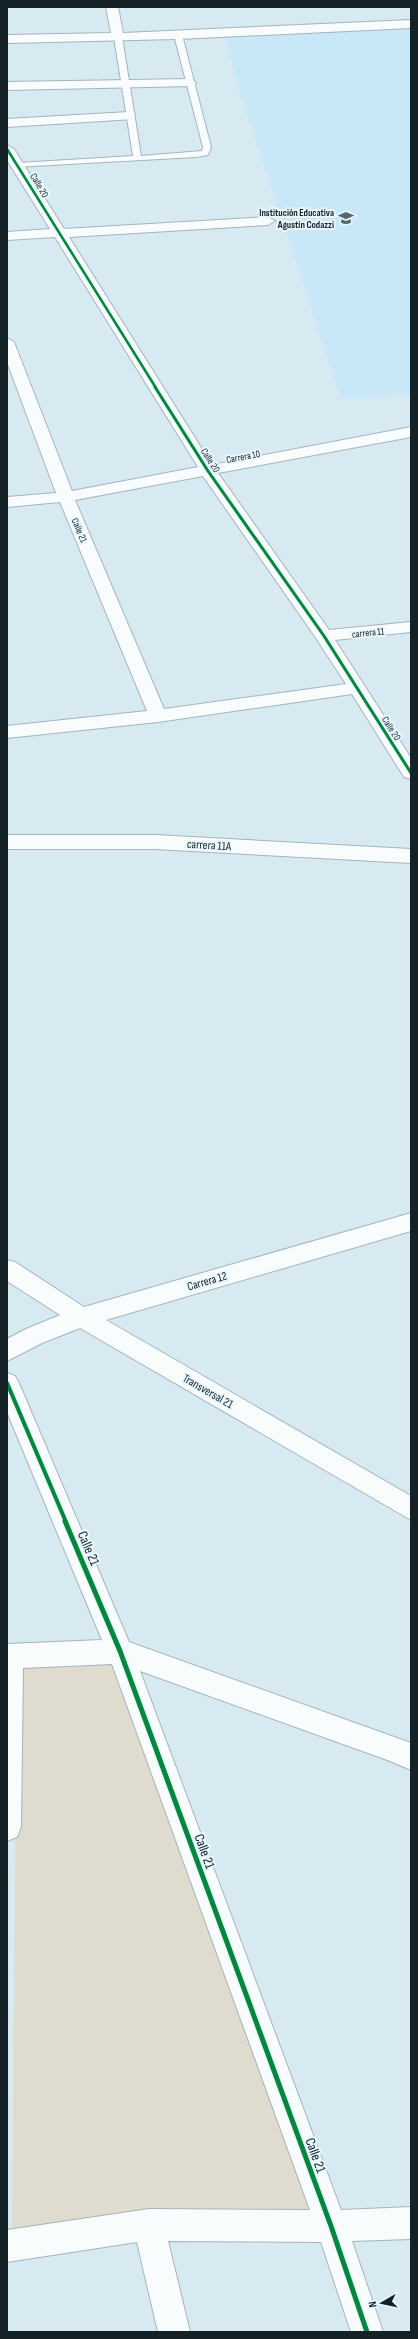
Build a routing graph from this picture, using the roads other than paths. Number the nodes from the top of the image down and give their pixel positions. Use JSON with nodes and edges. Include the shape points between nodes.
{"nodes":[{"id":1,"x":112,"y":7,"type":"edge"},
{"id":2,"x":411,"y":24,"type":"edge"},
{"id":3,"x":178,"y":35,"type":"junction"},
{"id":4,"x":118,"y":37,"type":"junction"},
{"id":5,"x":7,"y":39,"type":"edge"},
{"id":6,"x":190,"y":83,"type":"junction"},
{"id":7,"x":126,"y":85,"type":"junction"},
{"id":8,"x":7,"y":86,"type":"edge"},
{"id":9,"x":129,"y":116,"type":"junction"},
{"id":10,"x":7,"y":123,"type":"edge"},
{"id":11,"x":11,"y":156,"type":"edge"},
{"id":12,"x":137,"y":158,"type":"junction"},
{"id":13,"x":268,"y":221,"type":"dead end"},
{"id":14,"x":59,"y":233,"type":"junction"},
{"id":15,"x":7,"y":236,"type":"edge"},
{"id":16,"x":7,"y":342,"type":"edge"},
{"id":17,"x":14,"y":386,"type":"edge"},
{"id":18,"x":411,"y":432,"type":"edge"},
{"id":19,"x":208,"y":471,"type":"junction"},
{"id":20,"x":66,"y":497,"type":"junction"},
{"id":21,"x":7,"y":502,"type":"edge"},
{"id":22,"x":411,"y":627,"type":"edge"},
{"id":23,"x":324,"y":636,"type":"junction"},
{"id":24,"x":357,"y":688,"type":"junction"},
{"id":25,"x":158,"y":716,"type":"junction"},
{"id":26,"x":7,"y":732,"type":"edge"},
{"id":27,"x":411,"y":773,"type":"edge"},
{"id":28,"x":7,"y":842,"type":"edge"},
{"id":29,"x":411,"y":856,"type":"edge"},
{"id":30,"x":411,"y":1222,"type":"edge"},
{"id":31,"x":7,"y":1269,"type":"edge"},
{"id":32,"x":81,"y":1317,"type":"junction"},
{"id":33,"x":7,"y":1351,"type":"edge"},
{"id":34,"x":7,"y":1383,"type":"edge"},
{"id":35,"x":411,"y":1509,"type":"edge"},
{"id":36,"x":120,"y":1651,"type":"junction"},
{"id":37,"x":9,"y":1656,"type":"edge"},
{"id":38,"x":411,"y":1757,"type":"edge"},
{"id":39,"x":7,"y":1827,"type":"edge"},
{"id":40,"x":411,"y":2223,"type":"edge"},
{"id":41,"x":149,"y":2225,"type":"junction"},
{"id":42,"x":331,"y":2226,"type":"junction"},
{"id":43,"x":7,"y":2246,"type":"edge"},
{"id":44,"x":174,"y":2332,"type":"edge"},
{"id":45,"x":367,"y":2332,"type":"edge"}],
"edges":[{"from":1,"to":4,"type":"street"},
{"from":2,"to":3,"type":"street"},
{"from":3,"to":4,"type":"street"},
{"from":3,"to":6,"type":"lane"},
{"from":4,"to":5,"type":"street"},
{"from":4,"to":7,"type":"lane"},
{"from":6,"to":7,"type":"street"},
{"from":6,"to":12,"type":"lane","via":[[207,147],[205,153]]},
{"from":7,"to":8,"type":"street"},
{"from":7,"to":9,"type":"lane"},
{"from":9,"to":10,"type":"street"},
{"from":9,"to":12,"type":"lane"},
{"from":11,"to":12,"type":"lane"},
{"from":11,"to":14,"type":"street","name":"Calle 20"},
{"from":13,"to":14,"type":"street"},
{"from":14,"to":15,"type":"street"},
{"from":14,"to":19,"type":"street","name":"Calle 20"},
{"from":16,"to":17,"type":"street","name":"Calle 21"},
{"from":17,"to":20,"type":"street","name":"Calle 21"},
{"from":18,"to":19,"type":"street","name":"Carrera 10"},
{"from":19,"to":20,"type":"street","name":"Carrera 10"},
{"from":19,"to":23,"type":"street","name":"Calle 20"},
{"from":20,"to":21,"type":"street","name":"Carrera 10"},
{"from":20,"to":25,"type":"street","name":"Calle 21"},
{"from":22,"to":23,"type":"street","name":"carrera 11"},
{"from":23,"to":24,"type":"street","name":"Calle 20"},
{"from":24,"to":25,"type":"street"},
{"from":24,"to":27,"type":"street","name":"Calle 20"},
{"from":25,"to":26,"type":"street"},
{"from":28,"to":29,"type":"street","name":"carrera 11A","via":[[155,842]]},
{"from":30,"to":32,"type":"street","name":"Carrera 12"},
{"from":31,"to":32,"type":"street","name":"Transversal 21"},
{"from":32,"to":33,"type":"street","name":"Carrera 12","via":[[34,1336]]},
{"from":32,"to":35,"type":"street","name":"Transversal 21"},
{"from":34,"to":36,"type":"street","name":"Calle 21"},
{"from":36,"to":37,"type":"street"},
{"from":36,"to":38,"type":"street"},
{"from":36,"to":42,"type":"street","name":"Calle 21"},
{"from":37,"to":39,"type":"street"},
{"from":40,"to":42,"type":"street"},
{"from":41,"to":42,"type":"street"},
{"from":41,"to":43,"type":"street"},
{"from":41,"to":44,"type":"street"},
{"from":42,"to":45,"type":"street","name":"Calle 21"}]}
